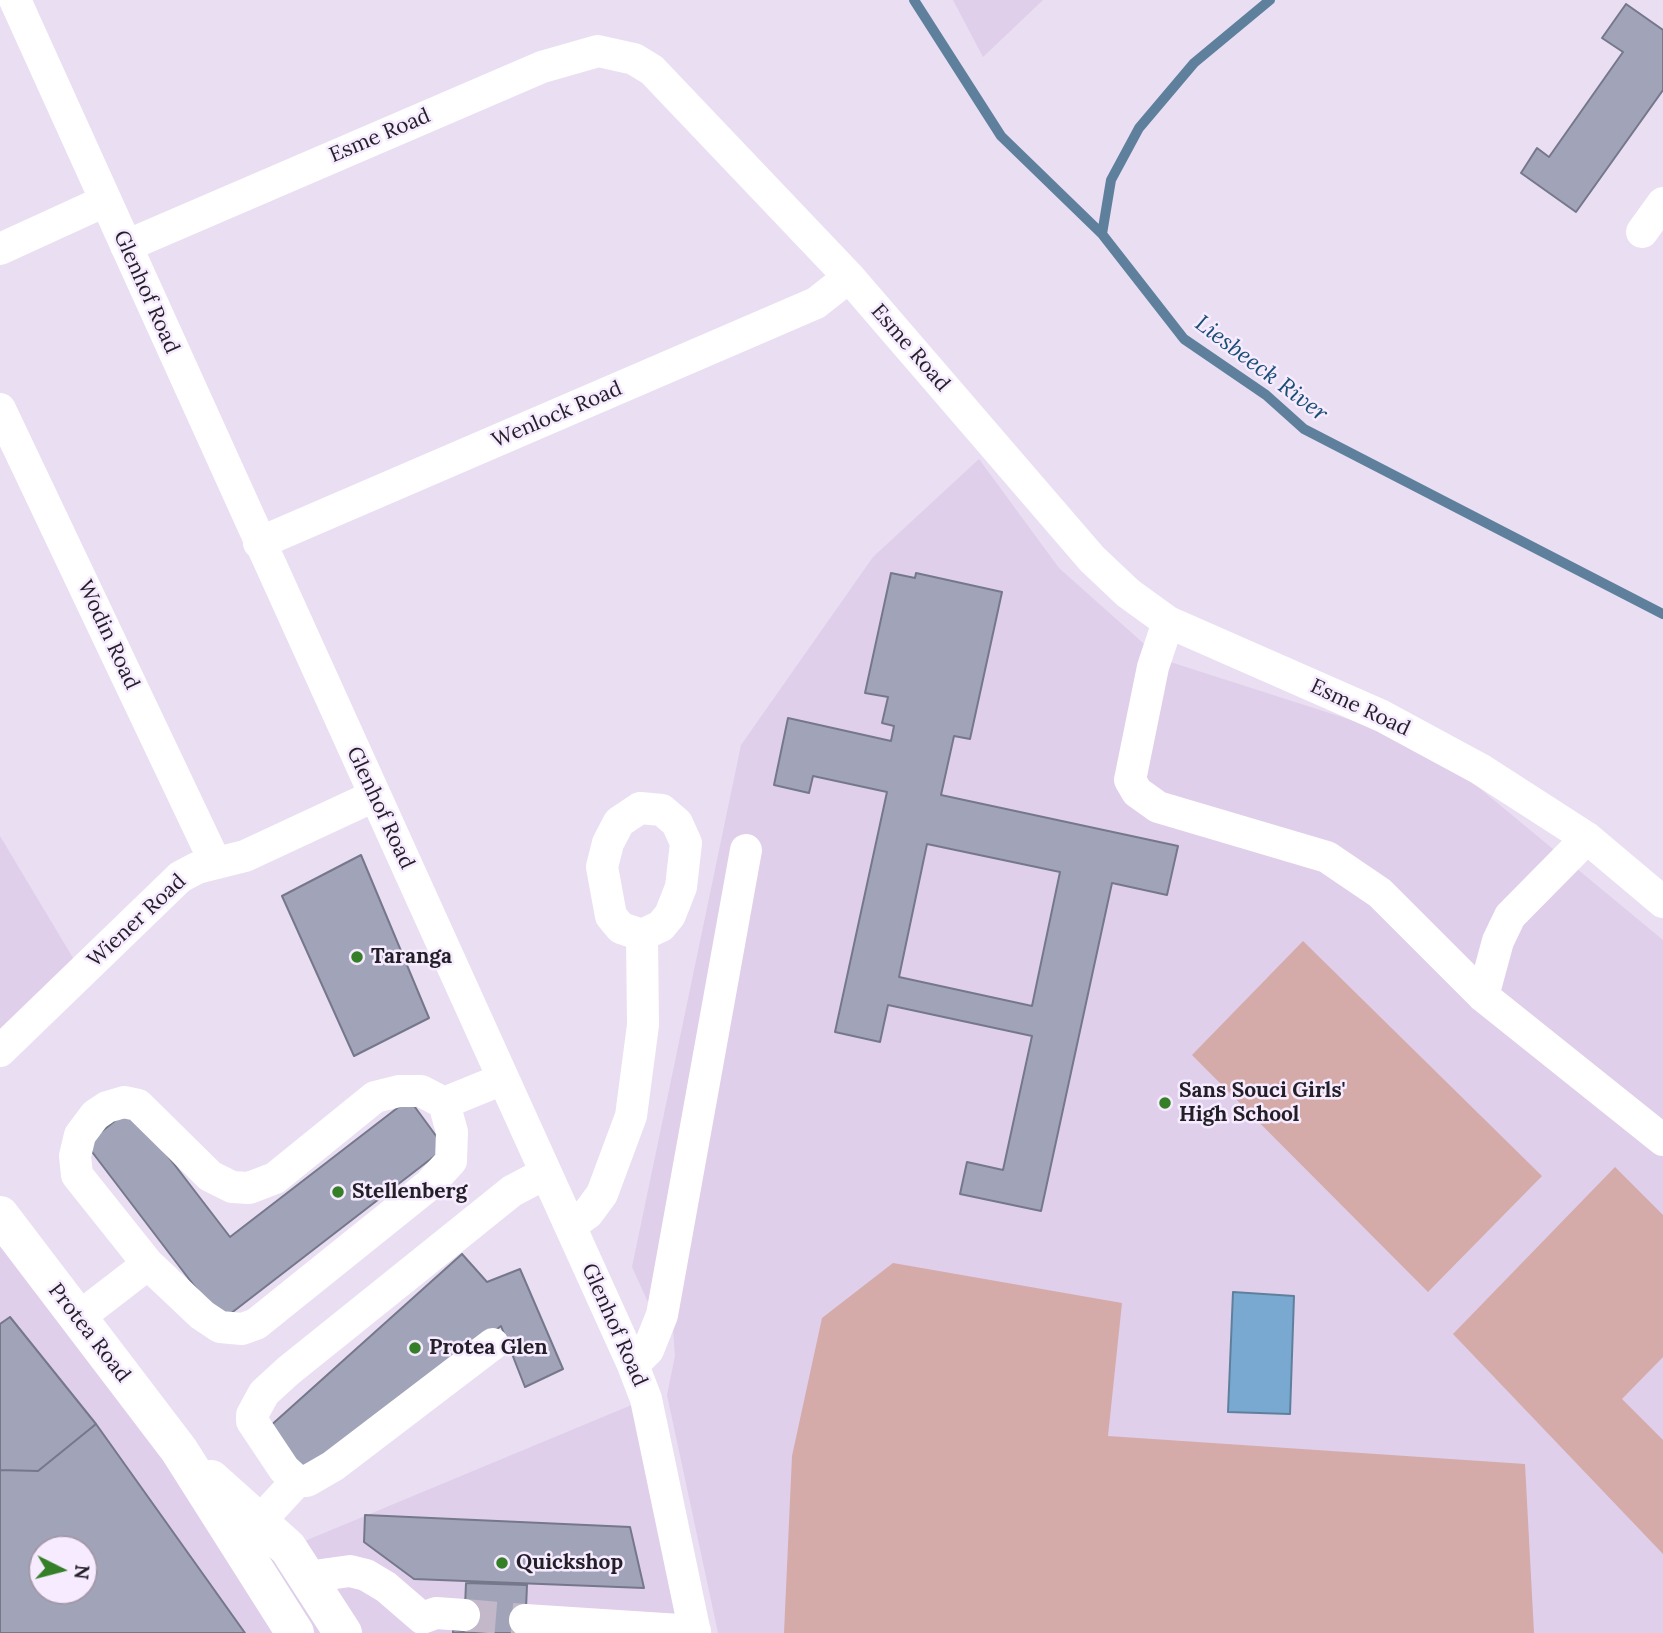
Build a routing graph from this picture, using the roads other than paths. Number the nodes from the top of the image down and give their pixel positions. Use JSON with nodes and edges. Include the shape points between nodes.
{"nodes":[{"id":1,"x":15,"y":0,"type":"edge"},
{"id":2,"x":105,"y":201,"type":"junction"},
{"id":3,"x":1663,"y":204,"type":"edge"},
{"id":4,"x":1642,"y":232,"type":"dead end"},
{"id":5,"x":126,"y":246,"type":"junction"},
{"id":6,"x":0,"y":249,"type":"edge"},
{"id":7,"x":849,"y":277,"type":"junction"},
{"id":8,"x":0,"y":409,"type":"edge"},
{"id":9,"x":259,"y":543,"type":"junction"},
{"id":10,"x":1168,"y":622,"type":"junction"},
{"id":11,"x":374,"y":796,"type":"junction"},
{"id":12,"x":1587,"y":838,"type":"junction"},
{"id":13,"x":746,"y":850,"type":"dead end"},
{"id":14,"x":215,"y":862,"type":"junction"},
{"id":15,"x":1663,"y":902,"type":"edge"},
{"id":16,"x":642,"y":935,"type":"dead end"},
{"id":17,"x":1483,"y":996,"type":"junction"},
{"id":18,"x":0,"y":1051,"type":"edge"},
{"id":19,"x":503,"y":1079,"type":"junction"},
{"id":20,"x":444,"y":1103,"type":"junction"},
{"id":21,"x":1663,"y":1140,"type":"edge"},
{"id":22,"x":546,"y":1173,"type":"junction"},
{"id":23,"x":1,"y":1220,"type":"edge"},
{"id":24,"x":570,"y":1226,"type":"junction"},
{"id":25,"x":148,"y":1264,"type":"junction"},
{"id":26,"x":78,"y":1318,"type":"junction"},
{"id":27,"x":493,"y":1345,"type":"dead end"},
{"id":28,"x":634,"y":1365,"type":"junction"},
{"id":29,"x":179,"y":1450,"type":"junction"},
{"id":30,"x":297,"y":1481,"type":"junction"},
{"id":31,"x":259,"y":1522,"type":"junction"},
{"id":32,"x":307,"y":1577,"type":"junction"},
{"id":33,"x":464,"y":1615,"type":"tunnel mouth"},
{"id":34,"x":525,"y":1620,"type":"tunnel mouth"},
{"id":35,"x":422,"y":1626,"type":"edge"},
{"id":36,"x":621,"y":1630,"type":"edge"},
{"id":37,"x":695,"y":1632,"type":"edge"},
{"id":38,"x":295,"y":1633,"type":"edge"},
{"id":39,"x":343,"y":1633,"type":"edge"}],
"edges":[{"from":1,"to":2,"type":"street","name":"Glenhof Road"},
{"from":2,"to":5,"type":"street","name":"Glenhof Road"},
{"from":2,"to":6,"type":"street"},
{"from":3,"to":4,"type":"street"},
{"from":5,"to":7,"type":"street","name":"Esme Road","via":[[542,67],[598,51],[634,59],[652,70]]},
{"from":5,"to":9,"type":"street","name":"Glenhof Road"},
{"from":7,"to":9,"type":"street","name":"Wenlock Road","via":[[816,303]]},
{"from":7,"to":10,"type":"street","name":"Esme Road","via":[[1092,559]]},
{"from":8,"to":14,"type":"street","name":"Wodin Road"},
{"from":9,"to":11,"type":"street","name":"Glenhof Road"},
{"from":10,"to":12,"type":"street","name":"Esme Road","via":[[1382,716],[1480,769]]},
{"from":10,"to":17,"type":"street","via":[[1153,667],[1130,780],[1138,792],[1158,807],[1327,857],[1380,893]]},
{"from":11,"to":14,"type":"street","name":"Wiener Road","via":[[245,856]]},
{"from":11,"to":19,"type":"street","name":"Glenhof Road"},
{"from":12,"to":15,"type":"street","name":"Esme Road"},
{"from":12,"to":17,"type":"street","via":[[1510,916]]},
{"from":13,"to":28,"type":"street","via":[[662,1315],[648,1350]]},
{"from":14,"to":18,"type":"street","name":"Wiener Road","via":[[180,877]]},
{"from":16,"to":24,"type":"street","via":[[643,1025],[631,1116],[602,1194],[588,1213]]},
{"from":17,"to":21,"type":"street"},
{"from":19,"to":20,"type":"street"},
{"from":19,"to":22,"type":"street","name":"Glenhof Road"},
{"from":20,"to":25,"type":"street","via":[[453,1151],[446,1169],[256,1324],[230,1330],[220,1327]]},
{"from":20,"to":25,"type":"street","via":[[421,1090],[375,1097],[275,1178],[249,1188],[232,1187],[211,1176],[138,1105],[124,1102],[107,1107],[80,1135],[77,1175]]},
{"from":22,"to":24,"type":"street","name":"Glenhof Road"},
{"from":22,"to":30,"type":"street","via":[[512,1191],[264,1393],[252,1421]]},
{"from":23,"to":26,"type":"main road","name":"Protea Road"},
{"from":24,"to":28,"type":"street","name":"Glenhof Road"},
{"from":25,"to":26,"type":"street"},
{"from":26,"to":29,"type":"main road","name":"Protea Road"},
{"from":27,"to":30,"type":"street","via":[[322,1474]]},
{"from":28,"to":37,"type":"street","name":"Glenhof Road","via":[[646,1399]]},
{"from":29,"to":31,"type":"main road","name":"Protea Road"},
{"from":29,"to":38,"type":"main road","name":"Protea Road"},
{"from":30,"to":31,"type":"street"},
{"from":31,"to":32,"type":"main road","name":"Protea Road","via":[[288,1548]]},
{"from":32,"to":35,"type":"street","via":[[350,1571],[366,1575],[386,1587]]},
{"from":32,"to":39,"type":"main road","name":"Protea Road"},
{"from":33,"to":35,"type":"street","via":[[436,1613]]},
{"from":34,"to":36,"type":"street"},
{"from":36,"to":37,"type":"street"}]}
